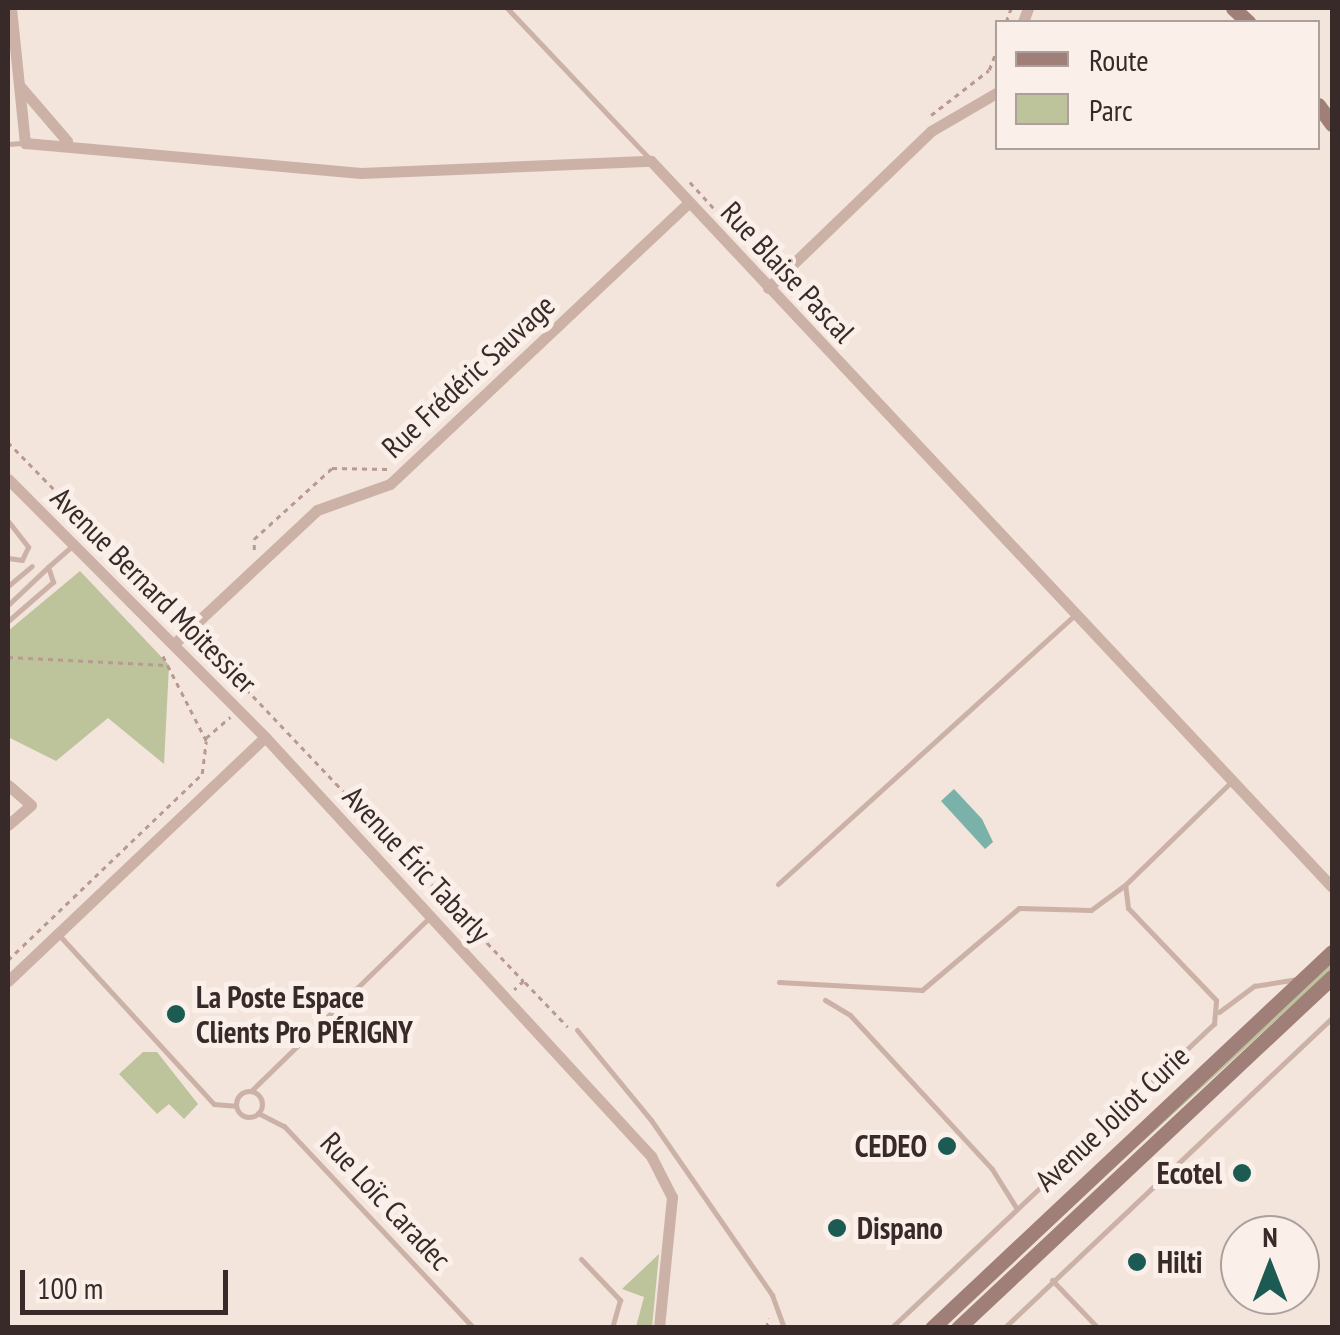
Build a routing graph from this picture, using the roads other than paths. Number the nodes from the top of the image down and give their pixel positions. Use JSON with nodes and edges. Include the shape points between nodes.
{"nodes":[{"id":1,"x":11,"y":8,"type":"edge"},
{"id":2,"x":507,"y":8,"type":"edge"},
{"id":3,"x":15,"y":70,"type":"junction"},
{"id":4,"x":995,"y":94,"type":"edge"},
{"id":5,"x":68,"y":142,"type":"junction"},
{"id":6,"x":25,"y":143,"type":"junction"},
{"id":7,"x":8,"y":144,"type":"edge"},
{"id":8,"x":652,"y":160,"type":"junction"},
{"id":9,"x":689,"y":202,"type":"junction"},
{"id":10,"x":768,"y":288,"type":"junction"},
{"id":11,"x":8,"y":479,"type":"edge"},
{"id":12,"x":8,"y":521,"type":"edge"},
{"id":13,"x":70,"y":548,"type":"junction"},
{"id":14,"x":8,"y":558,"type":"edge"},
{"id":15,"x":22,"y":560,"type":"junction"},
{"id":16,"x":32,"y":566,"type":"junction"},
{"id":17,"x":48,"y":567,"type":"junction"},
{"id":18,"x":8,"y":586,"type":"edge"},
{"id":19,"x":8,"y":605,"type":"edge"},
{"id":20,"x":1072,"y":616,"type":"junction"},
{"id":21,"x":8,"y":622,"type":"edge"},
{"id":22,"x":176,"y":642,"type":"junction"},
{"id":23,"x":265,"y":737,"type":"junction"},
{"id":24,"x":1232,"y":781,"type":"junction"},
{"id":25,"x":8,"y":785,"type":"edge"},
{"id":26,"x":8,"y":824,"type":"edge"},
{"id":27,"x":778,"y":884,"type":"dead end"},
{"id":28,"x":1124,"y":885,"type":"junction"},
{"id":29,"x":1332,"y":886,"type":"edge"},
{"id":30,"x":432,"y":915,"type":"junction"},
{"id":31,"x":57,"y":932,"type":"junction"},
{"id":32,"x":1332,"y":952,"type":"edge"},
{"id":33,"x":1332,"y":977,"type":"edge"},
{"id":34,"x":8,"y":980,"type":"edge"},
{"id":35,"x":1300,"y":980,"type":"junction"},
{"id":36,"x":779,"y":982,"type":"dead end"},
{"id":37,"x":824,"y":1000,"type":"dead end"},
{"id":38,"x":1219,"y":1012,"type":"junction"},
{"id":39,"x":1332,"y":1018,"type":"edge"},
{"id":40,"x":577,"y":1030,"type":"dead end"},
{"id":41,"x":252,"y":1091,"type":"junction"},
{"id":42,"x":236,"y":1106,"type":"junction"},
{"id":43,"x":258,"y":1114,"type":"junction"},
{"id":44,"x":1018,"y":1210,"type":"junction"},
{"id":45,"x":581,"y":1258,"type":"dead end"},
{"id":46,"x":1052,"y":1280,"type":"junction"},
{"id":47,"x":474,"y":1328,"type":"edge"},
{"id":48,"x":612,"y":1328,"type":"edge"},
{"id":49,"x":660,"y":1328,"type":"edge"},
{"id":50,"x":784,"y":1328,"type":"edge"},
{"id":51,"x":891,"y":1328,"type":"edge"},
{"id":52,"x":932,"y":1328,"type":"edge"},
{"id":53,"x":958,"y":1328,"type":"edge"},
{"id":54,"x":1004,"y":1328,"type":"edge"},
{"id":55,"x":1098,"y":1328,"type":"edge"}],
"edges":[{"from":1,"to":3,"type":"street"},
{"from":2,"to":8,"type":"lane"},
{"from":3,"to":5,"type":"street","via":[[37,116]]},
{"from":3,"to":6,"type":"street"},
{"from":4,"to":10,"type":"street","via":[[931,131]]},
{"from":5,"to":6,"type":"street"},
{"from":5,"to":8,"type":"street","via":[[361,173]]},
{"from":6,"to":7,"type":"lane"},
{"from":8,"to":9,"type":"street","name":"Rue Blaise Pascal"},
{"from":9,"to":10,"type":"street","name":"Rue Blaise Pascal"},
{"from":9,"to":22,"type":"street","name":"Rue Frédéric Sauvage","via":[[390,484],[317,510],[184,623]]},
{"from":10,"to":20,"type":"street","name":"Rue Blaise Pascal"},
{"from":11,"to":13,"type":"street","name":"Avenue Bernard Moitessier"},
{"from":12,"to":15,"type":"lane","via":[[26,542]]},
{"from":13,"to":17,"type":"lane"},
{"from":13,"to":22,"type":"street","name":"Avenue Bernard Moitessier"},
{"from":14,"to":15,"type":"lane"},
{"from":15,"to":16,"type":"lane"},
{"from":16,"to":17,"type":"lane"},
{"from":16,"to":18,"type":"lane"},
{"from":17,"to":19,"type":"lane"},
{"from":17,"to":21,"type":"lane","via":[[53,582]]},
{"from":20,"to":24,"type":"street","name":"Rue Blaise Pascal"},
{"from":20,"to":27,"type":"lane"},
{"from":22,"to":23,"type":"street","name":"Avenue Bernard Moitessier"},
{"from":23,"to":30,"type":"street","name":"Avenue Éric Tabarly"},
{"from":23,"to":31,"type":"street"},
{"from":24,"to":28,"type":"lane"},
{"from":24,"to":29,"type":"street","name":"Rue Blaise Pascal"},
{"from":25,"to":26,"type":"street","via":[[31,805]]},
{"from":28,"to":36,"type":"lane","via":[[1090,910],[1020,908],[922,990]]},
{"from":28,"to":38,"type":"lane","via":[[1128,908]]},
{"from":30,"to":41,"type":"lane"},
{"from":30,"to":49,"type":"street","name":"Avenue Éric Tabarly","via":[[651,1156],[672,1197]]},
{"from":31,"to":34,"type":"street"},
{"from":31,"to":42,"type":"lane","via":[[214,1104]]},
{"from":32,"to":35,"type":"main road","name":"Avenue Joliot Curie"},
{"from":33,"to":53,"type":"main road","name":"Avenue Joliot Curie"},
{"from":35,"to":38,"type":"lane","via":[[1254,986]]},
{"from":35,"to":52,"type":"main road","name":"Avenue Joliot Curie"},
{"from":37,"to":44,"type":"lane","via":[[850,1015],[992,1168]]},
{"from":38,"to":44,"type":"lane","via":[[1203,1040]]},
{"from":39,"to":46,"type":"lane"},
{"from":40,"to":50,"type":"lane","via":[[651,1120],[772,1295]]},
{"from":41,"to":42,"type":"lane"},
{"from":41,"to":43,"type":"lane"},
{"from":42,"to":43,"type":"lane","name":"Rue Loïc Caradec","via":[[243,1116]]},
{"from":43,"to":47,"type":"lane","name":"Rue Loïc Caradec","via":[[284,1126]]},
{"from":44,"to":51,"type":"lane"},
{"from":45,"to":48,"type":"lane","via":[[620,1300]]},
{"from":46,"to":54,"type":"lane"},
{"from":46,"to":55,"type":"lane"}]}
